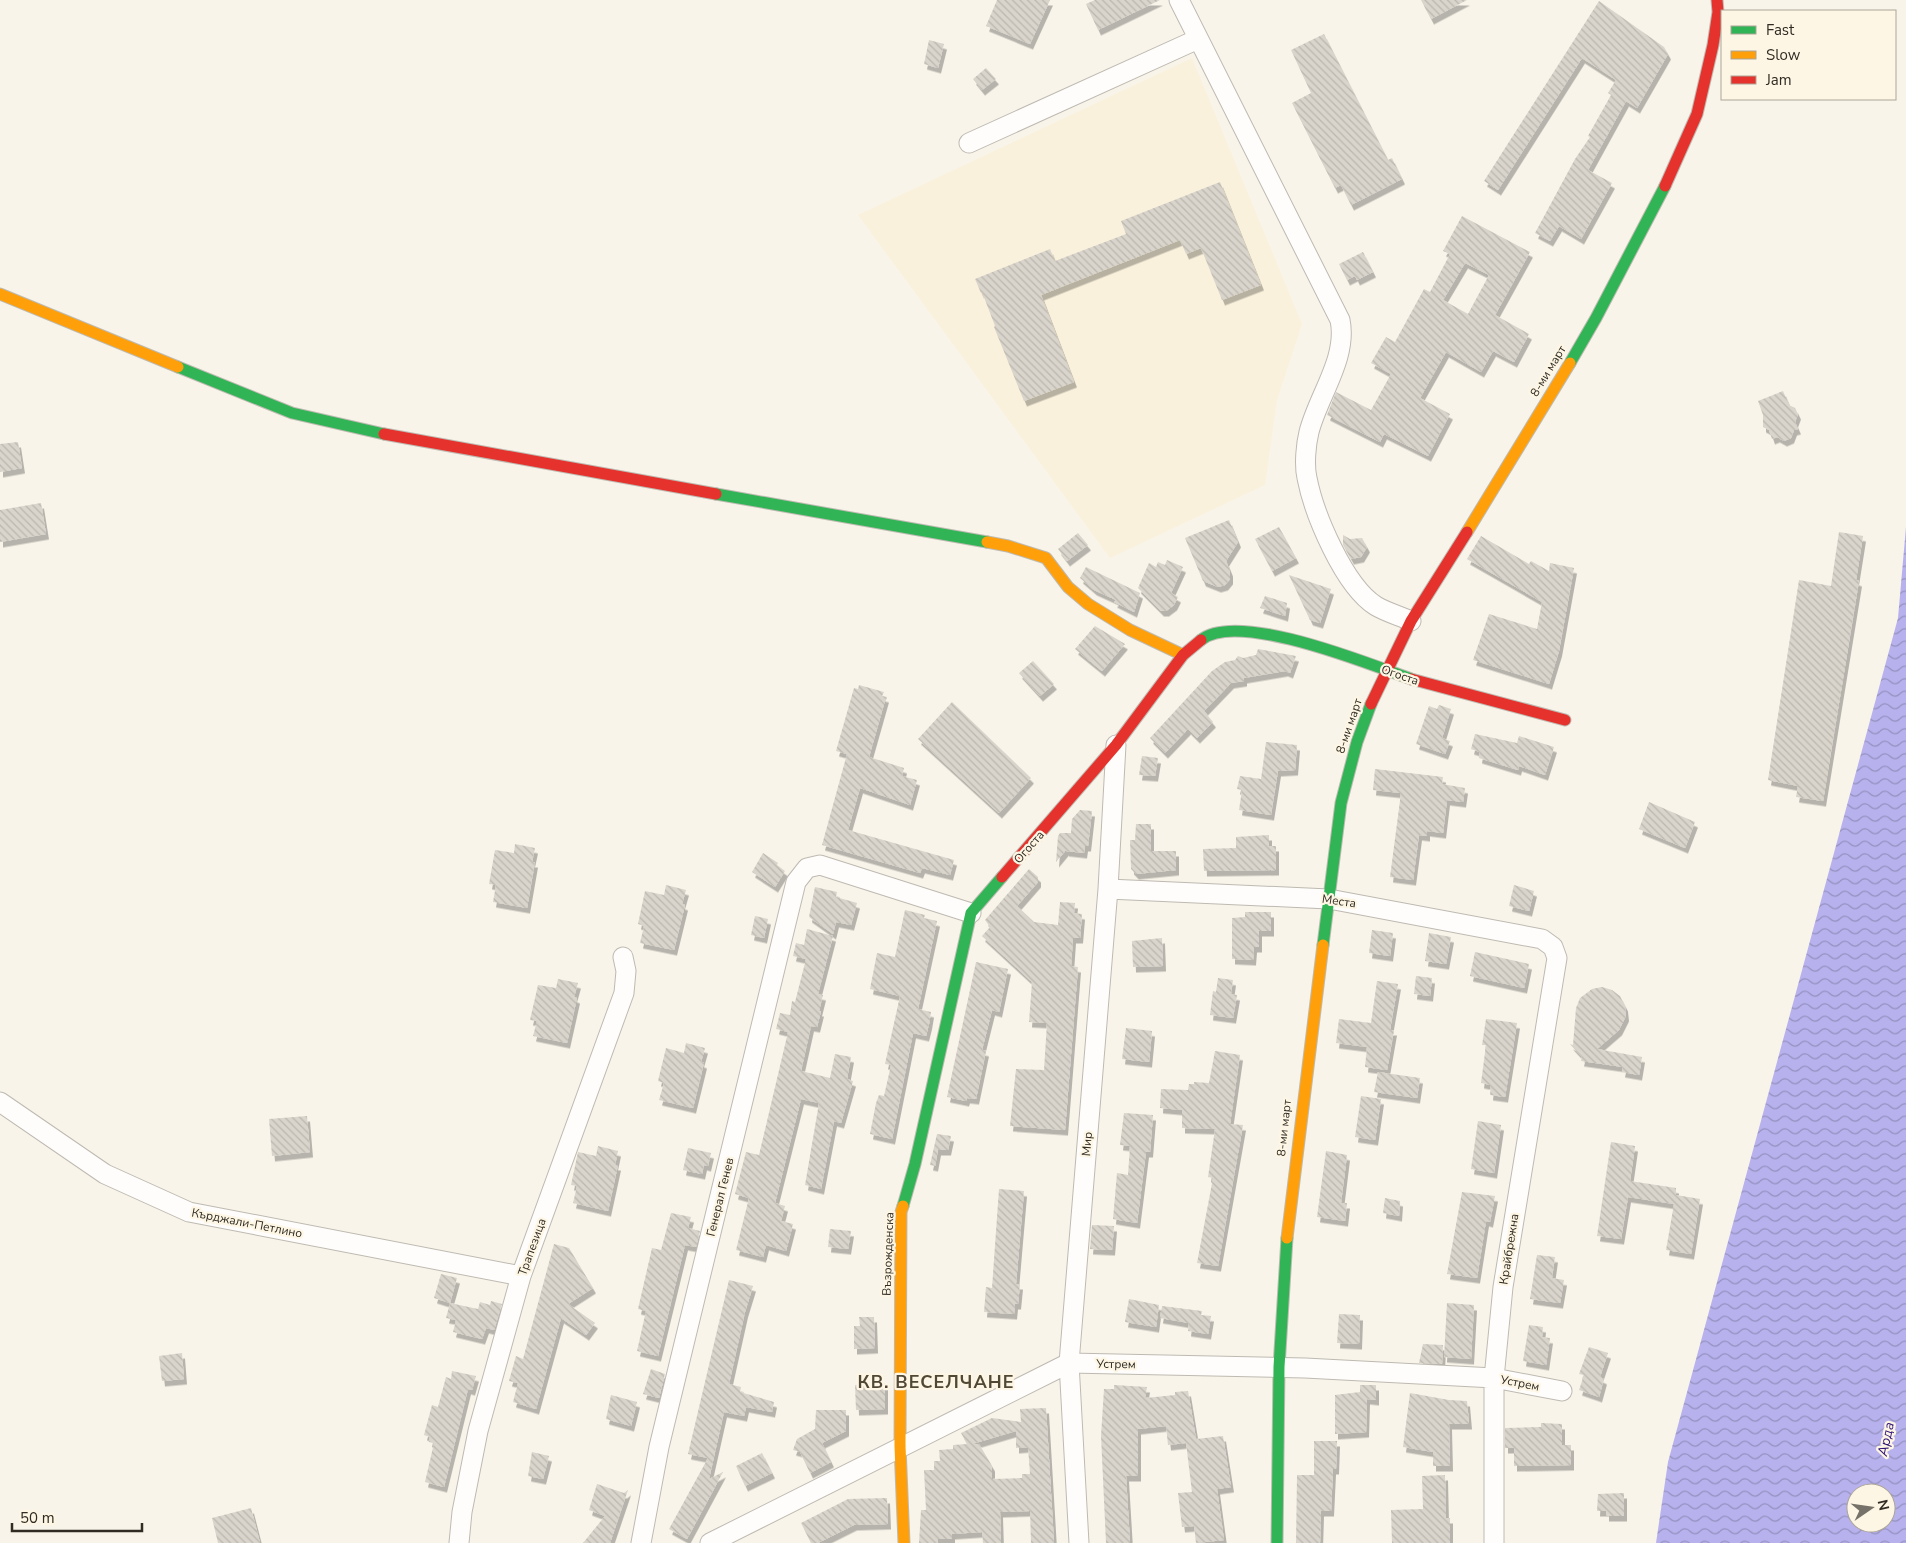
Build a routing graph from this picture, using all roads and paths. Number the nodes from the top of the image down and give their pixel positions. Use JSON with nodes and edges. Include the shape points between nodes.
{"nodes":[{"id":1,"x":1179,"y":0,"type":"edge"},
{"id":2,"x":1717,"y":0,"type":"edge"},
{"id":3,"x":1198,"y":39,"type":"junction"},
{"id":4,"x":969,"y":143,"type":"dead end"},
{"id":5,"x":0,"y":294,"type":"edge"},
{"id":6,"x":1411,"y":621,"type":"junction"},
{"id":7,"x":1183,"y":655,"type":"junction"},
{"id":8,"x":1388,"y":671,"type":"junction"},
{"id":9,"x":1565,"y":720,"type":"dead end"},
{"id":10,"x":1116,"y":745,"type":"junction"},
{"id":11,"x":1108,"y":889,"type":"junction"},
{"id":12,"x":1329,"y":898,"type":"junction"},
{"id":13,"x":971,"y":913,"type":"junction"},
{"id":14,"x":623,"y":957,"type":"dead end"},
{"id":15,"x":1557,"y":958,"type":"joint"},
{"id":16,"x":0,"y":1102,"type":"edge"},
{"id":17,"x":521,"y":1276,"type":"junction"},
{"id":18,"x":1069,"y":1363,"type":"junction"},
{"id":19,"x":1279,"y":1367,"type":"junction"},
{"id":20,"x":1494,"y":1378,"type":"junction"},
{"id":21,"x":1562,"y":1391,"type":"dead end"},
{"id":22,"x":900,"y":1446,"type":"junction"},
{"id":23,"x":459,"y":1543,"type":"edge"},
{"id":24,"x":641,"y":1543,"type":"edge"},
{"id":25,"x":710,"y":1543,"type":"edge"},
{"id":26,"x":904,"y":1543,"type":"edge"},
{"id":27,"x":1079,"y":1543,"type":"edge"},
{"id":28,"x":1276,"y":1543,"type":"edge"},
{"id":29,"x":1494,"y":1543,"type":"edge"}],
"edges":[{"from":1,"to":3,"type":"street"},
{"from":2,"to":6,"type":"street","name":"8-ми март","via":[[1713,45],[1697,114],[1658,200],[1591,326]]},
{"from":3,"to":4,"type":"street"},
{"from":3,"to":6,"type":"street","via":[[1340,320],[1342,330],[1338,355],[1309,433],[1306,475],[1316,512],[1355,586],[1375,606]]},
{"from":5,"to":7,"type":"street","via":[[292,413],[399,437],[1008,546],[1046,558],[1068,587],[1088,604],[1130,630]]},
{"from":6,"to":8,"type":"street","name":"8-ми март"},
{"from":7,"to":8,"type":"street","name":"Огоста","via":[[1207,635],[1225,630],[1244,631],[1310,643]]},
{"from":7,"to":10,"type":"street","name":"Огоста"},
{"from":8,"to":9,"type":"street","name":"Огоста","via":[[1432,686]]},
{"from":8,"to":12,"type":"street","name":"8-ми март","via":[[1356,742],[1341,803]]},
{"from":10,"to":11,"type":"street","name":"Мир"},
{"from":10,"to":13,"type":"street","name":"Огоста"},
{"from":11,"to":12,"type":"street","name":"Места"},
{"from":11,"to":18,"type":"street","name":"Мир"},
{"from":12,"to":15,"type":"street","name":"Места","via":[[1542,939],[1553,947]]},
{"from":12,"to":19,"type":"street","name":"8-ми март","via":[[1299,1120],[1284,1268]]},
{"from":13,"to":22,"type":"street","name":"Възрожденска","via":[[915,1164],[901,1212]]},
{"from":13,"to":24,"type":"street","name":"Генерал Генев","via":[[820,865],[807,868],[796,882],[659,1447]]},
{"from":14,"to":17,"type":"street","name":"Трапезица","via":[[626,971],[624,993]]},
{"from":15,"to":20,"type":"street","name":"Крайбрежна","via":[[1503,1287]]},
{"from":16,"to":17,"type":"street","name":"Кърджали-Петлино","via":[[104,1174],[188,1212]]},
{"from":17,"to":23,"type":"street","name":"Трапезица","via":[[478,1431]]},
{"from":18,"to":19,"type":"street","name":"Устрем"},
{"from":18,"to":22,"type":"street","name":"Устрем"},
{"from":18,"to":27,"type":"street","name":"Мир"},
{"from":19,"to":20,"type":"street","name":"Устрем"},
{"from":19,"to":28,"type":"street","name":"8-ми март"},
{"from":20,"to":21,"type":"street","name":"Устрем"},
{"from":20,"to":29,"type":"street","name":"Крайбрежна"},
{"from":22,"to":25,"type":"street","name":"Устрем"},
{"from":22,"to":26,"type":"street","name":"Възрожденска"}]}
